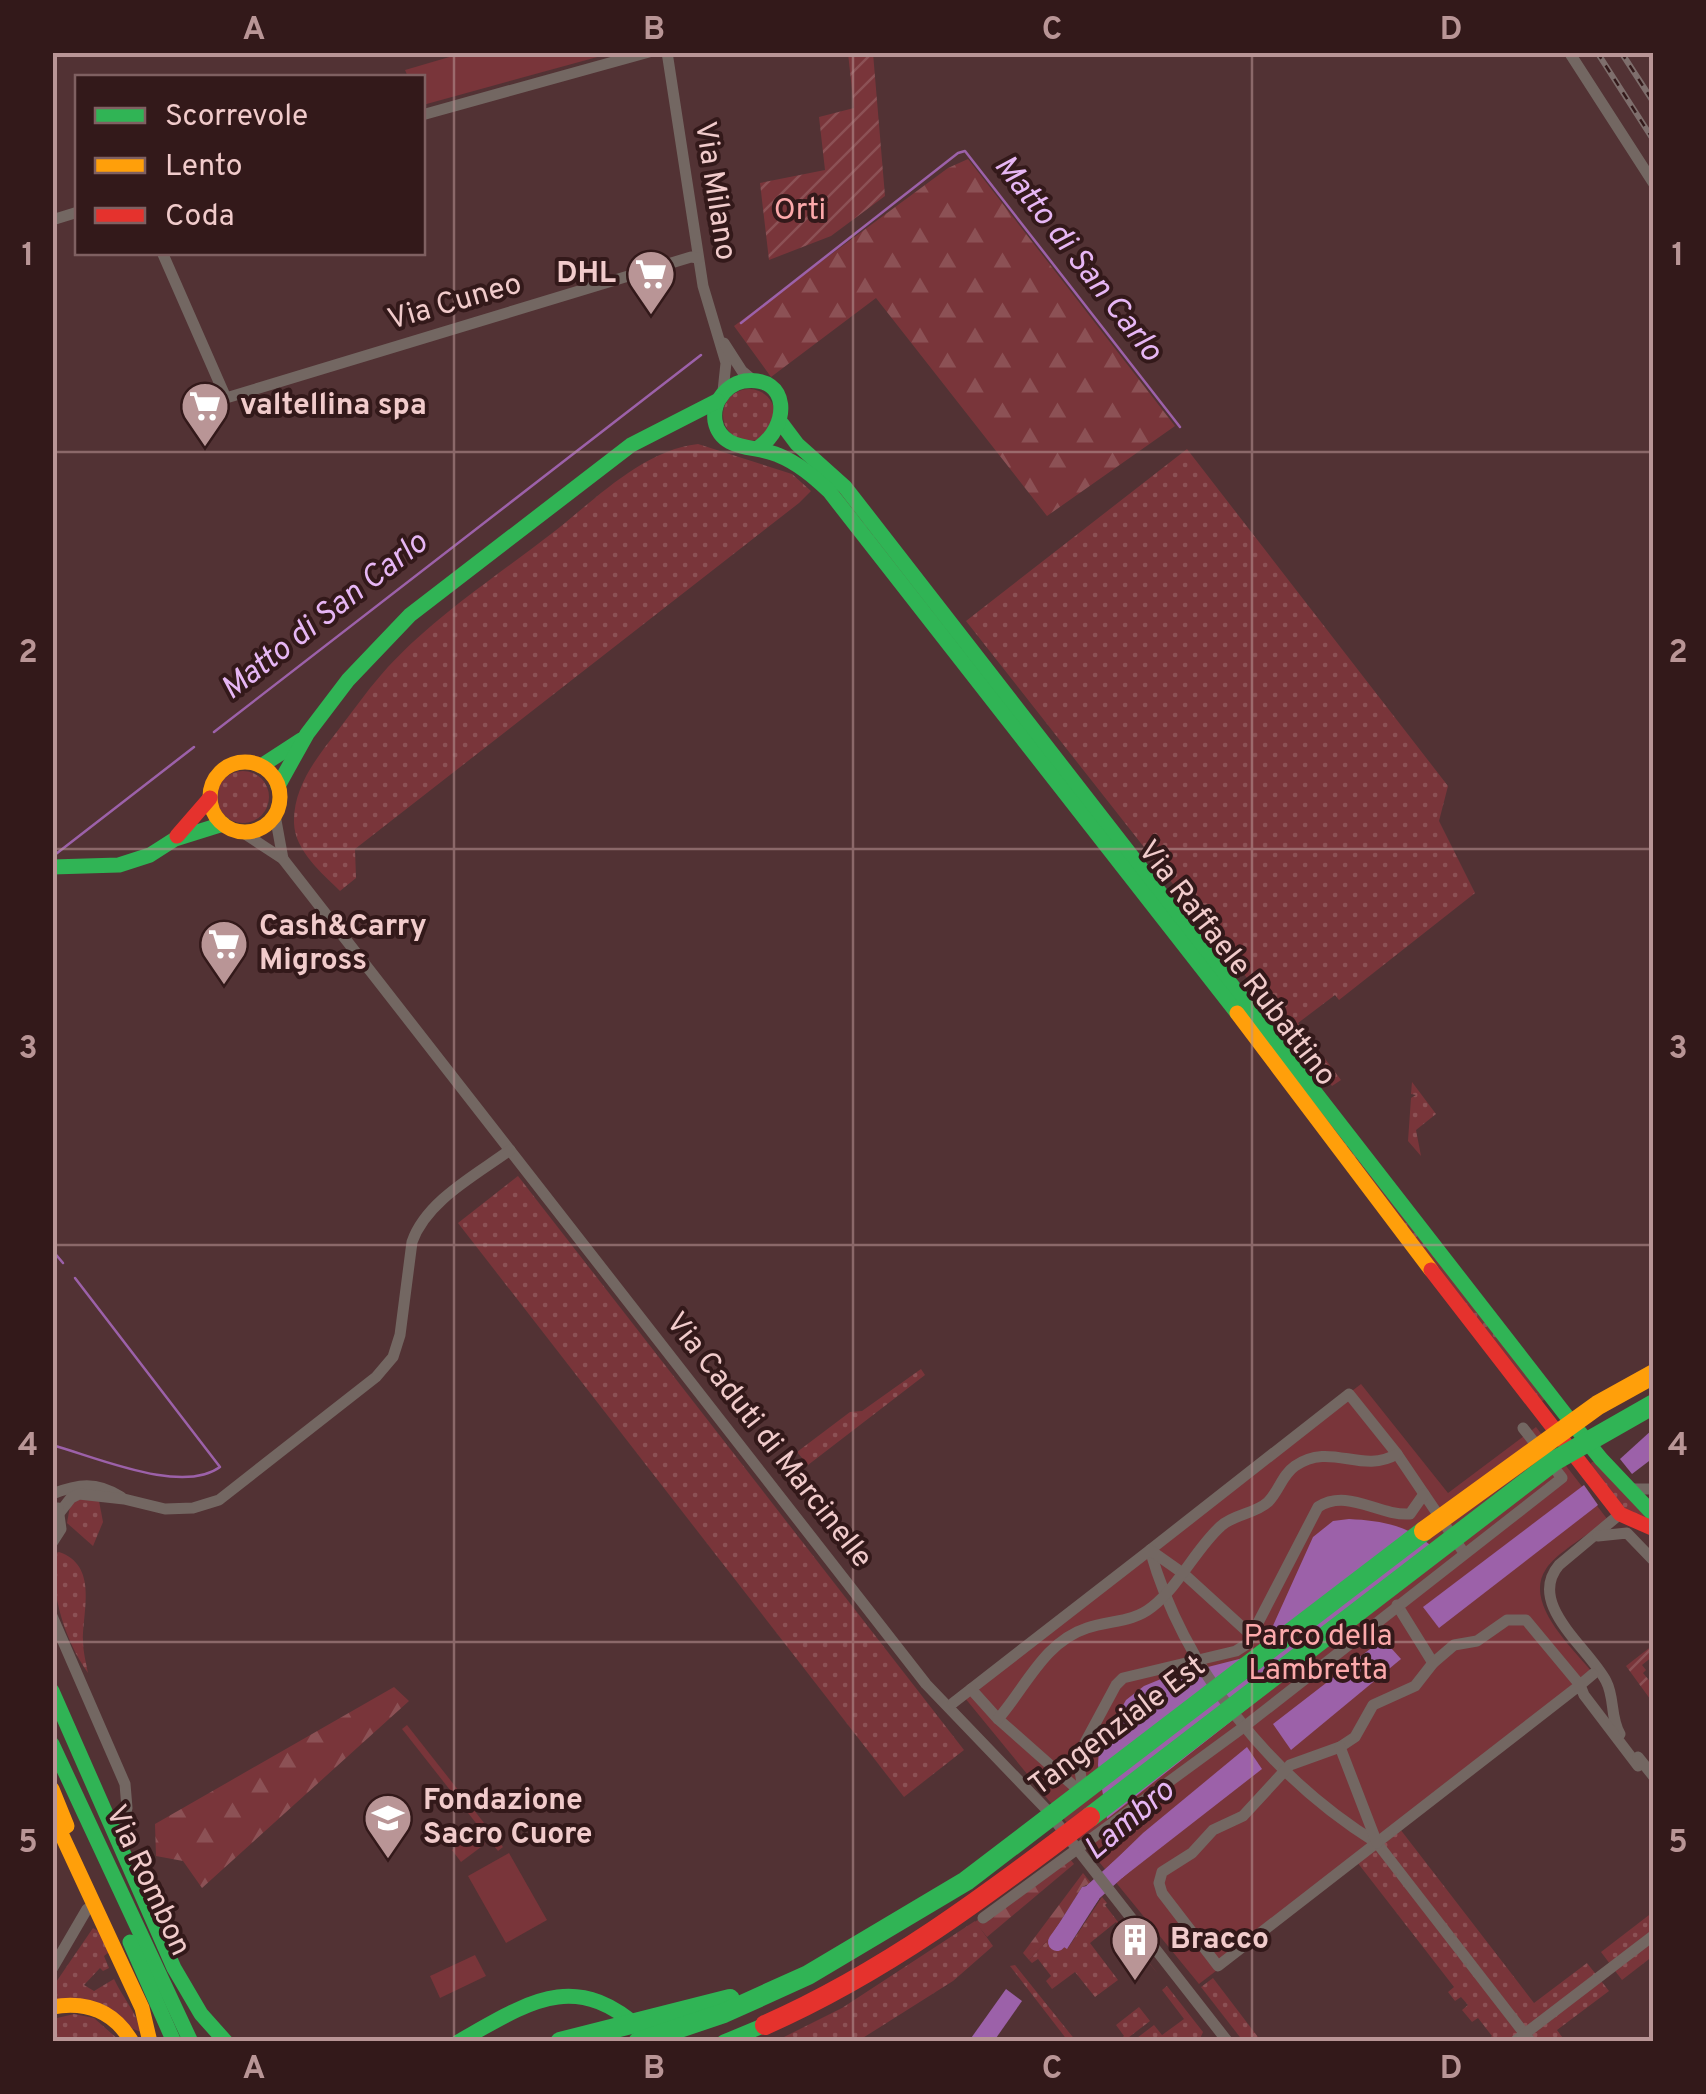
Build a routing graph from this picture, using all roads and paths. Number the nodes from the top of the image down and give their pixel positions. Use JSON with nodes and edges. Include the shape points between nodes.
{"nodes":[{"id":1,"x":649,"y":52,"type":"edge"},
{"id":2,"x":667,"y":52,"type":"edge"},
{"id":3,"x":1569,"y":52,"type":"edge"},
{"id":4,"x":425,"y":114,"type":"edge"},
{"id":5,"x":1654,"y":184,"type":"edge"},
{"id":6,"x":163,"y":255,"type":"edge"},
{"id":7,"x":698,"y":258,"type":"junction"},
{"id":8,"x":719,"y":336,"type":"junction"},
{"id":9,"x":754,"y":381,"type":"junction"},
{"id":10,"x":720,"y":396,"type":"junction"},
{"id":11,"x":782,"y":424,"type":"junction"},
{"id":12,"x":669,"y":426,"type":"junction"},
{"id":13,"x":718,"y":431,"type":"junction"},
{"id":14,"x":758,"y":448,"type":"junction"},
{"id":15,"x":308,"y":734,"type":"junction"},
{"id":16,"x":260,"y":766,"type":"junction"},
{"id":17,"x":278,"y":786,"type":"junction"},
{"id":18,"x":210,"y":798,"type":"junction"},
{"id":19,"x":275,"y":815,"type":"junction"},
{"id":20,"x":232,"y":828,"type":"junction"},
{"id":21,"x":175,"y":839,"type":"junction"},
{"id":22,"x":283,"y":859,"type":"junction"},
{"id":23,"x":52,"y":868,"type":"edge"},
{"id":24,"x":510,"y":1150,"type":"junction"},
{"id":25,"x":1654,"y":1374,"type":"edge"},
{"id":26,"x":1654,"y":1404,"type":"edge"},
{"id":27,"x":1523,"y":1428,"type":"dead end"},
{"id":28,"x":1397,"y":1454,"type":"junction"},
{"id":29,"x":1628,"y":1489,"type":"junction"},
{"id":30,"x":1654,"y":1489,"type":"edge"},
{"id":31,"x":1424,"y":1494,"type":"junction"},
{"id":32,"x":124,"y":1499,"type":"junction"},
{"id":33,"x":55,"y":1502,"type":"edge"},
{"id":34,"x":1620,"y":1514,"type":"junction"},
{"id":35,"x":1654,"y":1514,"type":"edge"},
{"id":36,"x":1654,"y":1529,"type":"edge"},
{"id":37,"x":1594,"y":1537,"type":"junction"},
{"id":38,"x":52,"y":1543,"type":"edge"},
{"id":39,"x":1150,"y":1550,"type":"junction"},
{"id":40,"x":1464,"y":1553,"type":"junction"},
{"id":41,"x":1654,"y":1561,"type":"edge"},
{"id":42,"x":1184,"y":1574,"type":"junction"},
{"id":43,"x":1165,"y":1595,"type":"junction"},
{"id":44,"x":1397,"y":1605,"type":"junction"},
{"id":45,"x":52,"y":1616,"type":"edge"},
{"id":46,"x":52,"y":1631,"type":"edge"},
{"id":47,"x":1252,"y":1636,"type":"junction"},
{"id":48,"x":66,"y":1653,"type":"junction"},
{"id":49,"x":1199,"y":1661,"type":"junction"},
{"id":50,"x":1433,"y":1662,"type":"junction"},
{"id":51,"x":1593,"y":1674,"type":"dead end"},
{"id":52,"x":1580,"y":1685,"type":"junction"},
{"id":53,"x":970,"y":1689,"type":"junction"},
{"id":54,"x":52,"y":1690,"type":"edge"},
{"id":55,"x":953,"y":1703,"type":"dead end"},
{"id":56,"x":998,"y":1718,"type":"junction"},
{"id":57,"x":1243,"y":1723,"type":"junction"},
{"id":58,"x":52,"y":1742,"type":"edge"},
{"id":59,"x":1340,"y":1746,"type":"junction"},
{"id":60,"x":1638,"y":1766,"type":"dead end"},
{"id":61,"x":1283,"y":1771,"type":"junction"},
{"id":62,"x":52,"y":1773,"type":"edge"},
{"id":63,"x":1654,"y":1777,"type":"edge"},
{"id":64,"x":1076,"y":1788,"type":"junction"},
{"id":65,"x":52,"y":1789,"type":"edge"},
{"id":66,"x":52,"y":1814,"type":"edge"},
{"id":67,"x":120,"y":1836,"type":"dead end"},
{"id":68,"x":1097,"y":1836,"type":"junction"},
{"id":69,"x":1378,"y":1844,"type":"junction"},
{"id":70,"x":1079,"y":1850,"type":"junction"},
{"id":71,"x":127,"y":1869,"type":"junction"},
{"id":72,"x":88,"y":1899,"type":"junction"},
{"id":73,"x":983,"y":1918,"type":"dead end"},
{"id":74,"x":110,"y":1932,"type":"junction"},
{"id":75,"x":1654,"y":1935,"type":"edge"},
{"id":76,"x":52,"y":1968,"type":"edge"},
{"id":77,"x":785,"y":1985,"type":"junction"},
{"id":78,"x":52,"y":2008,"type":"edge"},
{"id":79,"x":766,"y":2025,"type":"junction"},
{"id":80,"x":1222,"y":2039,"type":"edge"},
{"id":81,"x":1524,"y":2039,"type":"edge"},
{"id":82,"x":132,"y":2042,"type":"edge"},
{"id":83,"x":150,"y":2042,"type":"edge"},
{"id":84,"x":161,"y":2042,"type":"edge"},
{"id":85,"x":174,"y":2042,"type":"edge"},
{"id":86,"x":191,"y":2042,"type":"edge"},
{"id":87,"x":226,"y":2042,"type":"edge"},
{"id":88,"x":458,"y":2042,"type":"edge"},
{"id":89,"x":560,"y":2042,"type":"edge"},
{"id":90,"x":638,"y":2042,"type":"edge"},
{"id":91,"x":649,"y":2042,"type":"edge"},
{"id":92,"x":724,"y":2042,"type":"edge"},
{"id":93,"x":744,"y":2042,"type":"edge"}],
"edges":[{"from":1,"to":4,"type":"street"},
{"from":2,"to":7,"type":"street","name":"Via Milano"},
{"from":3,"to":5,"type":"street"},
{"from":6,"to":7,"type":"street","name":"Via Cuneo","via":[[226,398]]},
{"from":7,"to":8,"type":"street","name":"Via Milano"},
{"from":8,"to":9,"type":"street","name":"Via Milano"},
{"from":8,"to":10,"type":"street","name":"Via Milano","via":[[727,372]]},
{"from":9,"to":10,"type":"main road"},
{"from":9,"to":11,"type":"main road","name":"Via Raffaele Rubattino","via":[[774,390]]},
{"from":10,"to":12,"type":"main road"},
{"from":10,"to":13,"type":"main road"},
{"from":11,"to":14,"type":"main road"},
{"from":11,"to":29,"type":"main road","name":"Via Raffaele Rubattino","via":[[845,487]]},
{"from":12,"to":13,"type":"main road","name":"Via Raffaele Rubattino"},
{"from":12,"to":15,"type":"main road","via":[[605,464],[410,615],[366,658]]},
{"from":13,"to":14,"type":"main road","name":"Via Raffaele Rubattino","via":[[734,446]]},
{"from":14,"to":34,"type":"main road","name":"Via Raffaele Rubattino","via":[[802,468],[851,518]]},
{"from":15,"to":16,"type":"main road"},
{"from":15,"to":17,"type":"main road"},
{"from":16,"to":17,"type":"main road"},
{"from":16,"to":18,"type":"main road","via":[[227,768]]},
{"from":17,"to":19,"type":"main road"},
{"from":18,"to":20,"type":"main road"},
{"from":18,"to":21,"type":"main road"},
{"from":19,"to":20,"type":"main road","via":[[259,829]]},
{"from":19,"to":22,"type":"street","name":"Via Caduti di Marcinelle"},
{"from":20,"to":21,"type":"main road"},
{"from":20,"to":22,"type":"street","name":"Via Caduti di Marcinelle"},
{"from":21,"to":23,"type":"main road","via":[[120,865]]},
{"from":22,"to":24,"type":"street","name":"Via Caduti di Marcinelle"},
{"from":24,"to":32,"type":"street","via":[[418,1228],[400,1335],[376,1378],[219,1500],[178,1509]]},
{"from":24,"to":70,"type":"street","name":"Via Caduti di Marcinelle","via":[[926,1684]]},
{"from":25,"to":77,"type":"main road","name":"Tangenziale Est","bridge":true,"via":[[1494,1478],[966,1881]]},
{"from":26,"to":79,"type":"main road","name":"Tangenziale Est","bridge":true,"via":[[1542,1470],[971,1908],[890,1963]]},
{"from":27,"to":40,"type":"street","via":[[1562,1478]]},
{"from":28,"to":31,"type":"street"},
{"from":28,"to":39,"type":"street","via":[[1350,1394]]},
{"from":28,"to":42,"type":"street","via":[[1374,1464],[1329,1456],[1296,1465],[1272,1499],[1222,1525]]},
{"from":29,"to":30,"type":"street"},
{"from":29,"to":35,"type":"main road","name":"Via Raffaele Rubattino"},
{"from":31,"to":40,"type":"street"},
{"from":31,"to":47,"type":"street","via":[[1410,1514],[1342,1498],[1318,1507]]},
{"from":32,"to":33,"type":"street","via":[[79,1494]]},
{"from":32,"to":33,"type":"street","via":[[83,1484]]},
{"from":33,"to":38,"type":"street","via":[[61,1530]]},
{"from":34,"to":36,"type":"main road","name":"Via Raffaele Rubattino"},
{"from":34,"to":37,"type":"street"},
{"from":37,"to":41,"type":"street","via":[[1626,1533]]},
{"from":37,"to":63,"type":"street","via":[[1552,1573],[1550,1600],[1606,1680],[1615,1726]]},
{"from":39,"to":42,"type":"street"},
{"from":39,"to":43,"type":"street"},
{"from":39,"to":53,"type":"street"},
{"from":40,"to":44,"type":"street"},
{"from":42,"to":43,"type":"street"},
{"from":42,"to":47,"type":"street"},
{"from":43,"to":49,"type":"street"},
{"from":43,"to":56,"type":"street","via":[[1138,1617],[1088,1627],[1052,1648]]},
{"from":44,"to":50,"type":"street"},
{"from":44,"to":57,"type":"street"},
{"from":45,"to":48,"type":"street","name":"Via Rombon"},
{"from":46,"to":48,"type":"street","name":"Via Rombon"},
{"from":47,"to":49,"type":"street","via":[[1236,1651]]},
{"from":48,"to":67,"type":"street","name":"Via Rombon","via":[[124,1780],[128,1808]]},
{"from":49,"to":57,"type":"street","bridge":true},
{"from":49,"to":64,"type":"street","via":[[1136,1674],[1116,1685],[1081,1750],[1082,1783]]},
{"from":50,"to":52,"type":"street","via":[[1454,1645],[1520,1619],[1534,1625]]},
{"from":50,"to":59,"type":"street","via":[[1415,1686],[1373,1706],[1354,1737]]},
{"from":51,"to":52,"type":"street"},
{"from":52,"to":60,"type":"street"},
{"from":52,"to":69,"type":"street"},
{"from":53,"to":55,"type":"street"},
{"from":53,"to":56,"type":"street"},
{"from":54,"to":71,"type":"main road"},
{"from":56,"to":64,"type":"street"},
{"from":57,"to":61,"type":"street"},
{"from":57,"to":68,"type":"street"},
{"from":58,"to":71,"type":"main road"},
{"from":58,"to":86,"type":"main road","name":"Via Rombon"},
{"from":59,"to":61,"type":"street"},
{"from":59,"to":69,"type":"street"},
{"from":61,"to":69,"type":"street"},
{"from":61,"to":69,"type":"street","via":[[1244,1816],[1213,1830],[1159,1878],[1162,1893],[1218,1966]]},
{"from":62,"to":85,"type":"main road","name":"Via Rombon"},
{"from":64,"to":68,"type":"street"},
{"from":65,"to":72,"type":"main road"},
{"from":66,"to":72,"type":"main road"},
{"from":68,"to":70,"type":"street"},
{"from":69,"to":81,"type":"street"},
{"from":70,"to":73,"type":"street"},
{"from":70,"to":80,"type":"street","name":"Via Caduti di Marcinelle"},
{"from":71,"to":87,"type":"main road","via":[[192,2003]]},
{"from":72,"to":74,"type":"main road"},
{"from":72,"to":76,"type":"street"},
{"from":74,"to":83,"type":"main road"},
{"from":74,"to":84,"type":"main road"},
{"from":75,"to":81,"type":"street"},
{"from":77,"to":89,"type":"main road","bridge":true},
{"from":77,"to":90,"type":"main road","name":"Tangenziale Est","bridge":true},
{"from":78,"to":82,"type":"main road","via":[[100,2010]]},
{"from":79,"to":92,"type":"main road","name":"Tangenziale Est"},
{"from":79,"to":93,"type":"main road"},
{"from":88,"to":91,"type":"main road","via":[[538,2000],[570,1995],[597,1999],[629,2016]]}]}
